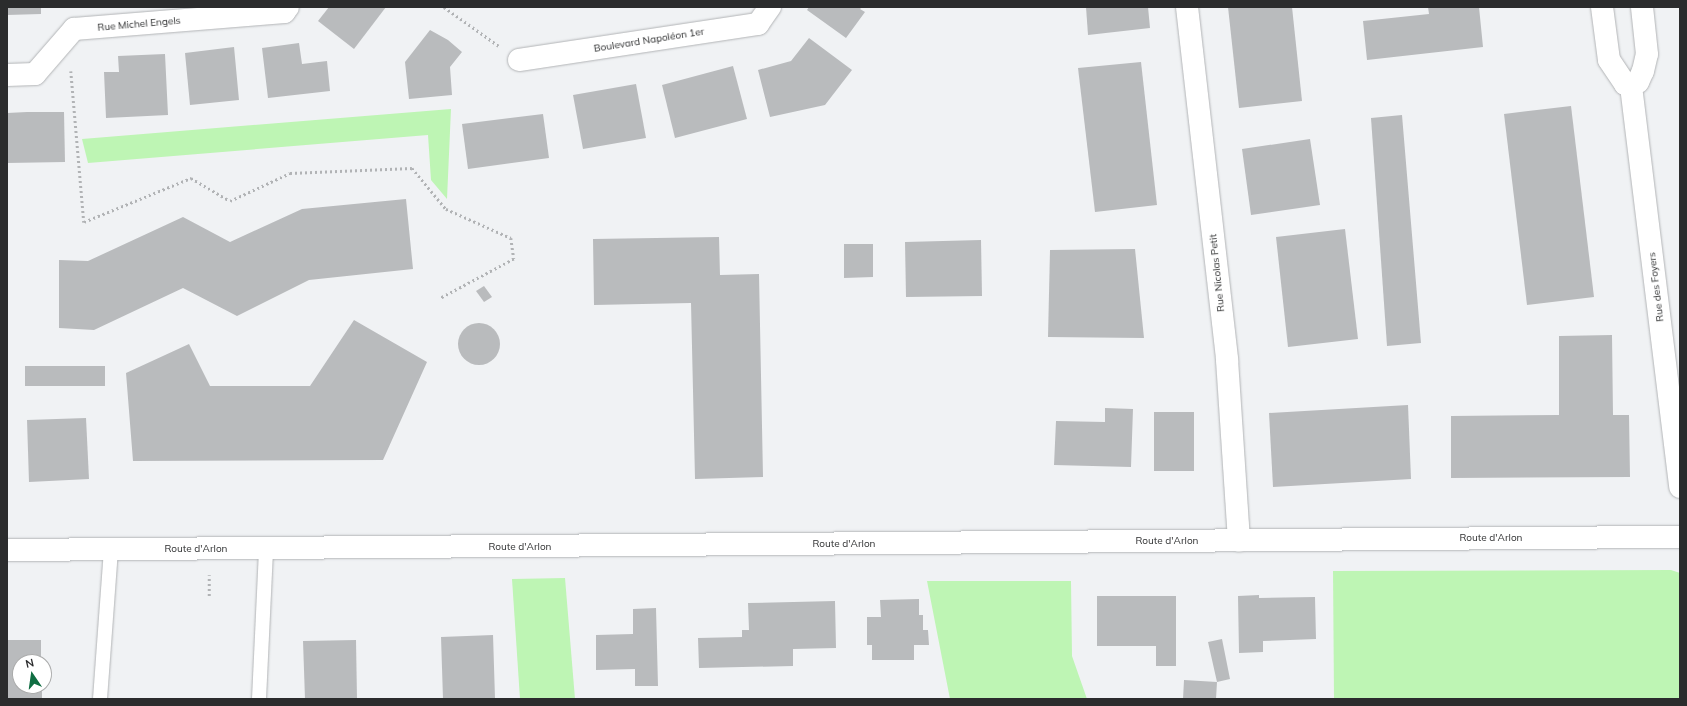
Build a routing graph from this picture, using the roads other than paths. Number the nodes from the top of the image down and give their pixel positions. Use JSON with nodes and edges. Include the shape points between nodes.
{"nodes":[{"id":1,"x":288,"y":7,"type":"edge"},
{"id":2,"x":770,"y":7,"type":"edge"},
{"id":3,"x":1187,"y":7,"type":"edge"},
{"id":4,"x":1602,"y":7,"type":"edge"},
{"id":5,"x":1642,"y":7,"type":"edge"},
{"id":6,"x":519,"y":60,"type":"road end"},
{"id":7,"x":7,"y":75,"type":"edge"},
{"id":8,"x":1631,"y":86,"type":"junction"},
{"id":9,"x":1680,"y":487,"type":"edge"},
{"id":10,"x":1680,"y":537,"type":"edge"},
{"id":11,"x":1239,"y":540,"type":"junction"},
{"id":12,"x":266,"y":548,"type":"junction"},
{"id":13,"x":7,"y":550,"type":"edge"},
{"id":14,"x":111,"y":550,"type":"junction"},
{"id":15,"x":100,"y":699,"type":"edge"},
{"id":16,"x":259,"y":699,"type":"edge"}],
"edges":[{"from":1,"to":7,"type":"street","name":"Rue Michel Engels","via":[[284,12],[74,29],[36,74]]},
{"from":2,"to":6,"type":"street","name":"Boulevard Napoléon 1er","via":[[758,24]]},
{"from":3,"to":11,"type":"street","name":"Rue Nicolas Petit","via":[[1227,360]]},
{"from":4,"to":8,"type":"street","via":[[1609,60],[1617,75],[1625,84]]},
{"from":5,"to":8,"type":"street","via":[[1647,54],[1638,82]]},
{"from":8,"to":9,"type":"street","name":"Rue des Foyers"},
{"from":10,"to":11,"type":"street","name":"Route d'Arlon"},
{"from":11,"to":12,"type":"street","name":"Route d'Arlon"},
{"from":12,"to":14,"type":"street","name":"Route d'Arlon"},
{"from":12,"to":16,"type":"lane"},
{"from":13,"to":14,"type":"street","name":"Route d'Arlon"},
{"from":14,"to":15,"type":"lane"}]}
